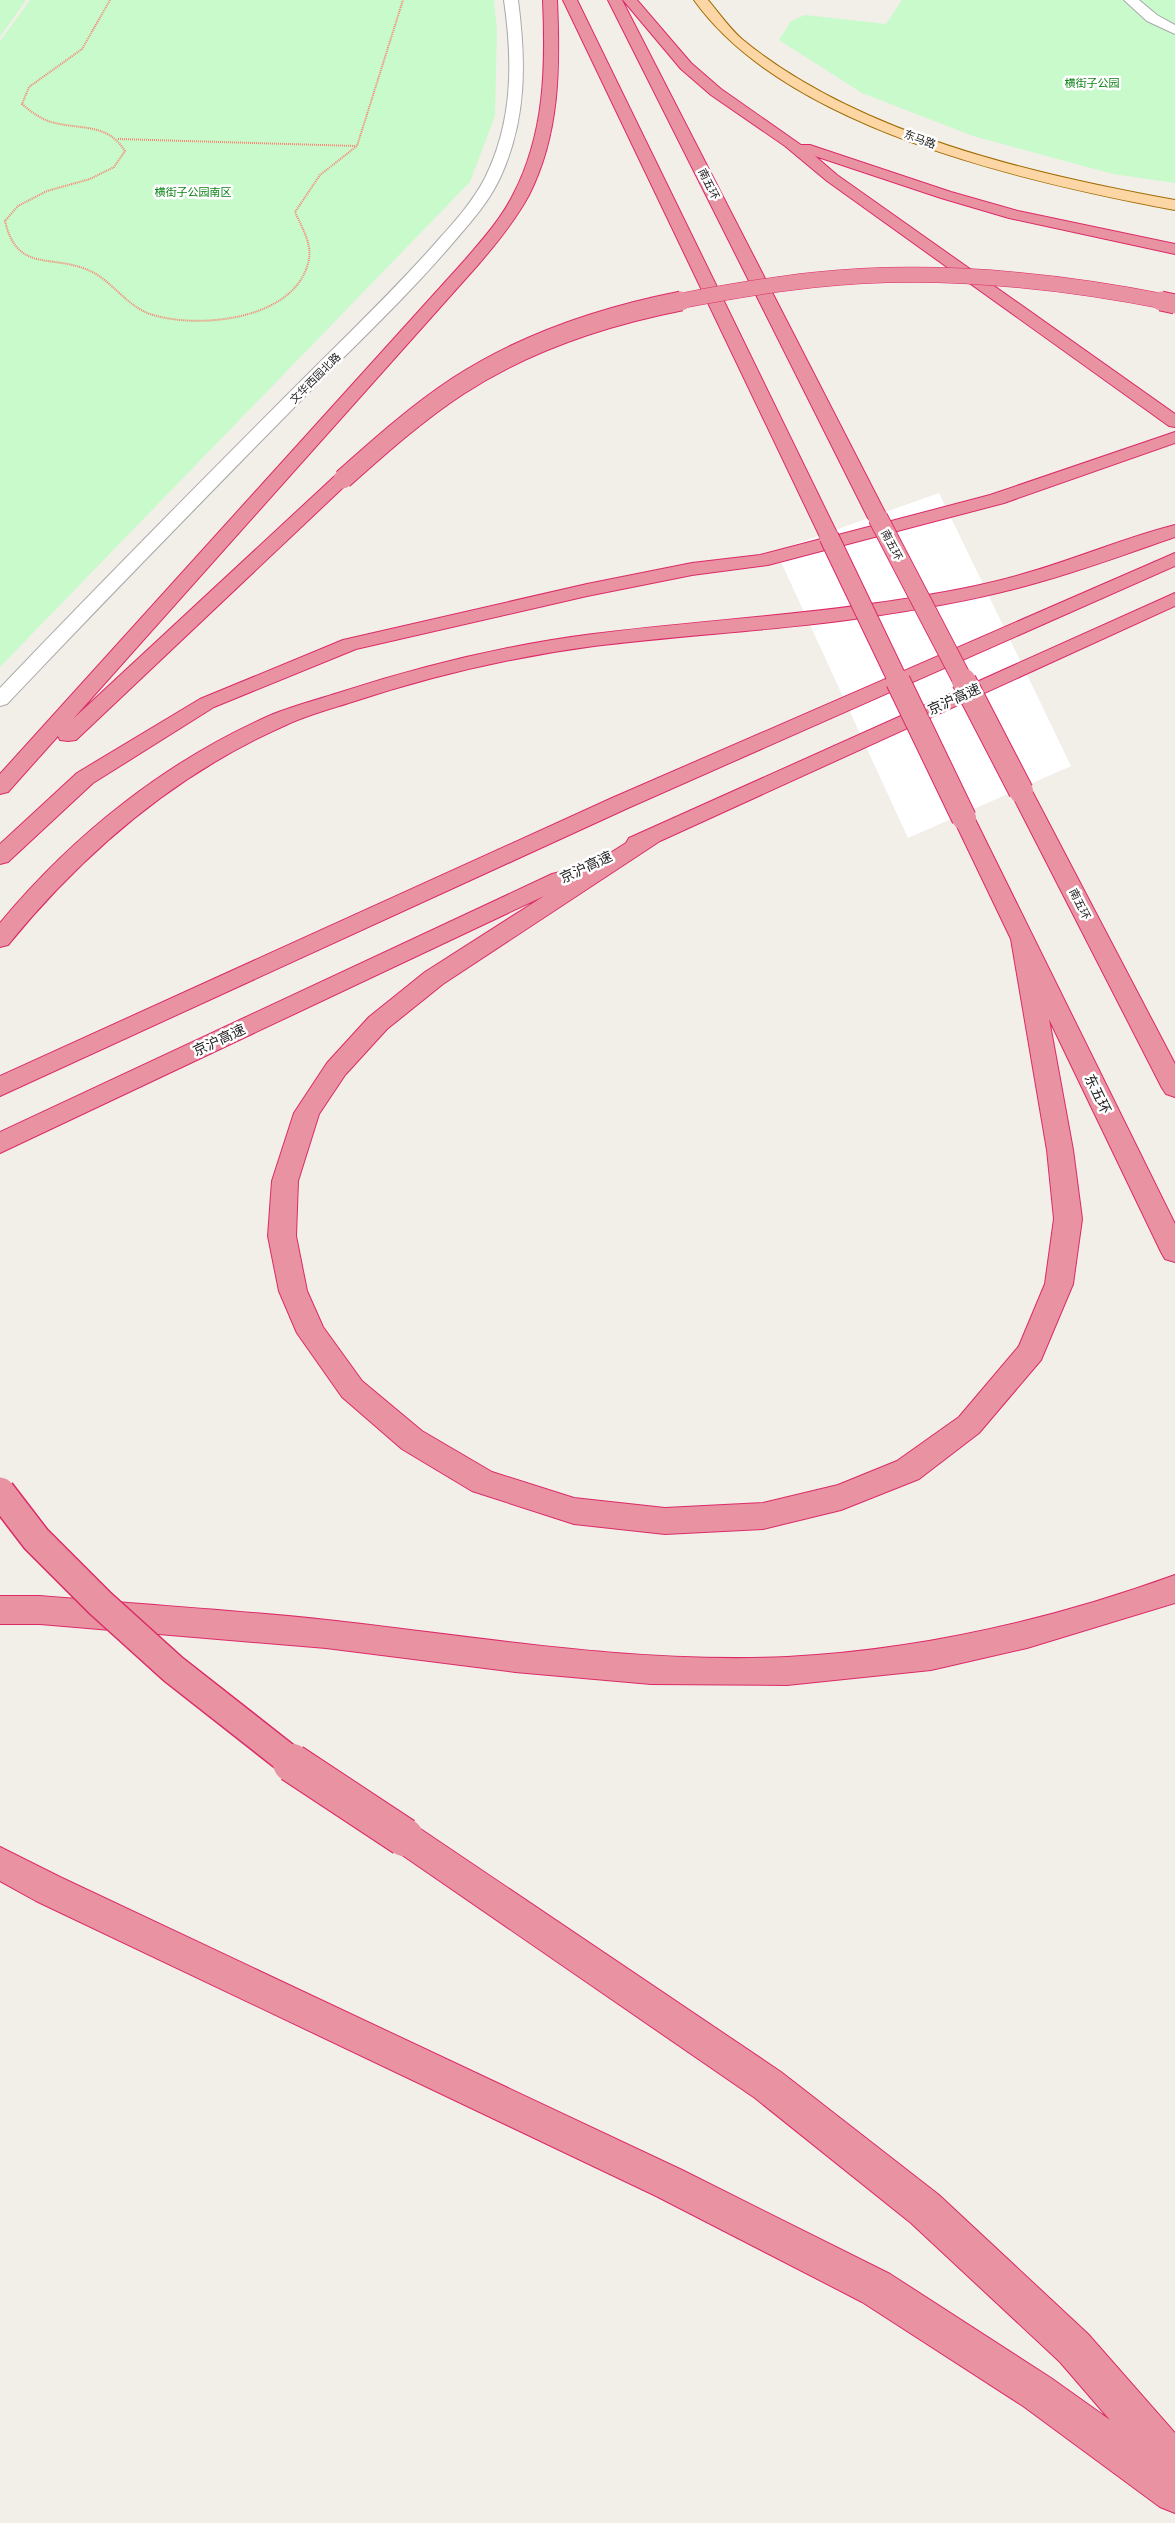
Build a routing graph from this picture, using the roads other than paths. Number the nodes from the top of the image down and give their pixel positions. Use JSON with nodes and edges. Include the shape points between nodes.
{"nodes":[{"id":1,"x":511,"y":0,"type":"edge"},
{"id":2,"x":550,"y":0,"type":"edge"},
{"id":3,"x":570,"y":0,"type":"edge"},
{"id":4,"x":615,"y":0,"type":"edge"},
{"id":5,"x":630,"y":0,"type":"edge"},
{"id":6,"x":701,"y":0,"type":"edge"},
{"id":7,"x":1131,"y":0,"type":"edge"},
{"id":8,"x":1175,"y":30,"type":"edge"},
{"id":9,"x":790,"y":143,"type":"junction"},
{"id":10,"x":1175,"y":205,"type":"edge"},
{"id":11,"x":1175,"y":249,"type":"edge"},
{"id":12,"x":1175,"y":304,"type":"edge"},
{"id":13,"x":1175,"y":422,"type":"edge"},
{"id":14,"x":1175,"y":437,"type":"edge"},
{"id":15,"x":1175,"y":530,"type":"edge"},
{"id":16,"x":1175,"y":559,"type":"edge"},
{"id":17,"x":1175,"y":599,"type":"edge"},
{"id":18,"x":0,"y":700,"type":"edge"},
{"id":19,"x":0,"y":787,"type":"edge"},
{"id":20,"x":0,"y":798,"type":"edge"},
{"id":21,"x":654,"y":835,"type":"junction"},
{"id":22,"x":0,"y":858,"type":"edge"},
{"id":23,"x":1022,"y":935,"type":"junction"},
{"id":24,"x":0,"y":939,"type":"edge"},
{"id":25,"x":0,"y":1087,"type":"edge"},
{"id":26,"x":1175,"y":1088,"type":"edge"},
{"id":27,"x":0,"y":1143,"type":"edge"},
{"id":28,"x":1175,"y":1252,"type":"edge"},
{"id":29,"x":0,"y":1492,"type":"edge"},
{"id":30,"x":1175,"y":1588,"type":"edge"},
{"id":31,"x":0,"y":1610,"type":"edge"},
{"id":32,"x":0,"y":1863,"type":"edge"},
{"id":33,"x":1175,"y":2464,"type":"edge"},
{"id":34,"x":1175,"y":2492,"type":"edge"}],
"edges":[{"from":1,"to":18,"type":"street","name":"文华西园北路","via":[[518,87],[510,132],[492,178],[463,221],[417,276],[121,571]]},
{"from":2,"to":19,"type":"highway","via":[[552,76],[549,116],[542,147],[527,184],[505,221],[471,263]]},
{"from":3,"to":23,"type":"highway","bridge":true},
{"from":4,"to":26,"type":"highway","name":"南五环","bridge":true,"via":[[878,518]]},
{"from":5,"to":9,"type":"highway","via":[[686,66],[716,92]]},
{"from":6,"to":10,"type":"main road","name":"东马路","via":[[722,25],[769,66],[850,112],[910,136],[1013,169]]},
{"from":7,"to":8,"type":"street","via":[[1152,18]]},
{"from":9,"to":11,"type":"highway","via":[[1015,215]]},
{"from":9,"to":13,"type":"highway","via":[[832,178]]},
{"from":12,"to":20,"type":"highway","bridge":true,"via":[[1034,281],[945,275],[875,275],[688,298],[582,328],[534,346],[477,375],[387,438]]},
{"from":14,"to":22,"type":"highway","via":[[998,499],[761,561],[692,569],[587,590],[350,644],[207,702],[85,778]]},
{"from":15,"to":24,"type":"highway","via":[[1027,579],[954,596],[825,616],[560,645],[466,662],[384,684],[276,721],[203,759],[141,799],[73,856]]},
{"from":16,"to":25,"type":"highway","via":[[620,803]]},
{"from":17,"to":21,"type":"highway","name":"京沪高速"},
{"from":21,"to":23,"type":"highway","via":[[434,978],[378,1024],[336,1069],[307,1113],[285,1181],[282,1236],[293,1291],[311,1333],[352,1389],[412,1440],[482,1482],[574,1511],[665,1521],[763,1516],[841,1497],[908,1470],[969,1425],[1031,1352],[1058,1284],[1068,1219],[1060,1150]]},
{"from":21,"to":27,"type":"highway","name":"京沪高速"},
{"from":23,"to":28,"type":"highway","name":"东五环"},
{"from":29,"to":33,"type":"highway","bridge":true,"via":[[36,1539],[100,1604],[174,1669],[292,1763],[768,2085],[925,2209],[1074,2348]]},
{"from":30,"to":31,"type":"highway","via":[[1153,1598],[1027,1634],[931,1656],[787,1671],[651,1670],[515,1658],[307,1633],[40,1610]]},
{"from":32,"to":34,"type":"highway","via":[[48,1889],[660,2178],[876,2288],[1037,2392]]}]}
